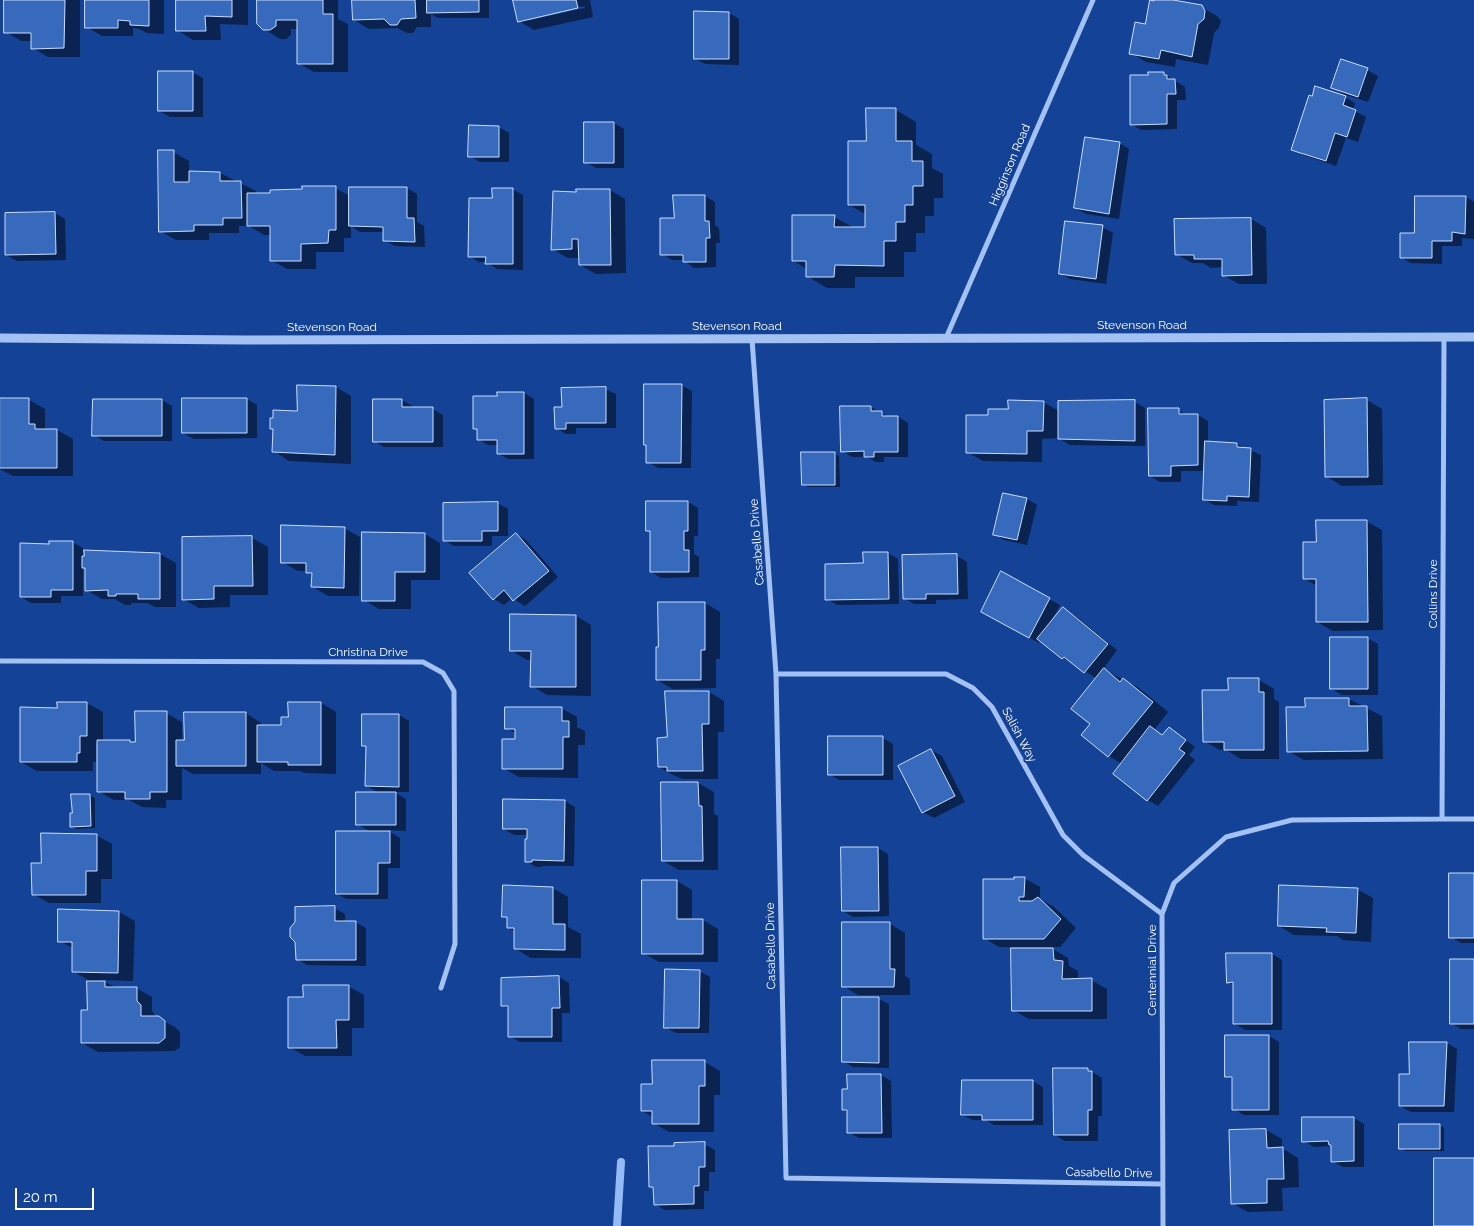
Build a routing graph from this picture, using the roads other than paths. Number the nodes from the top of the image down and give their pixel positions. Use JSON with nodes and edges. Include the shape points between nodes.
{"nodes":[{"id":1,"x":1093,"y":0,"type":"edge"},
{"id":2,"x":1444,"y":337,"type":"junction"},
{"id":3,"x":1474,"y":337,"type":"edge"},
{"id":4,"x":0,"y":338,"type":"edge"},
{"id":5,"x":946,"y":338,"type":"junction"},
{"id":6,"x":752,"y":339,"type":"junction"},
{"id":7,"x":0,"y":660,"type":"edge"},
{"id":8,"x":776,"y":674,"type":"junction"},
{"id":9,"x":1442,"y":819,"type":"junction"},
{"id":10,"x":1474,"y":819,"type":"edge"},
{"id":11,"x":1162,"y":914,"type":"junction"},
{"id":12,"x":441,"y":988,"type":"dead end"},
{"id":13,"x":1162,"y":1184,"type":"junction"},
{"id":14,"x":1163,"y":1226,"type":"edge"}],
"edges":[{"from":1,"to":5,"type":"street","name":"Higginson Road"},
{"from":2,"to":3,"type":"street","name":"Stevenson Road"},
{"from":2,"to":5,"type":"street","name":"Stevenson Road"},
{"from":2,"to":9,"type":"street","name":"Collins Drive"},
{"from":4,"to":6,"type":"street","name":"Stevenson Road"},
{"from":5,"to":6,"type":"street","name":"Stevenson Road"},
{"from":6,"to":8,"type":"street","name":"Casabello Drive"},
{"from":7,"to":12,"type":"street","name":"Christina Drive","via":[[423,662],[443,673],[454,691],[455,944]]},
{"from":8,"to":11,"type":"street","name":"Salish Way","via":[[946,674],[973,688],[992,706],[1062,835],[1083,855]]},
{"from":8,"to":13,"type":"street","name":"Casabello Drive","via":[[786,1178]]},
{"from":9,"to":10,"type":"street"},
{"from":9,"to":11,"type":"street","name":"Centennial Drive","via":[[1292,820],[1226,837],[1174,883]]},
{"from":11,"to":13,"type":"street","name":"Centennial Drive"},
{"from":13,"to":14,"type":"street","name":"Centennial Drive"}]}
